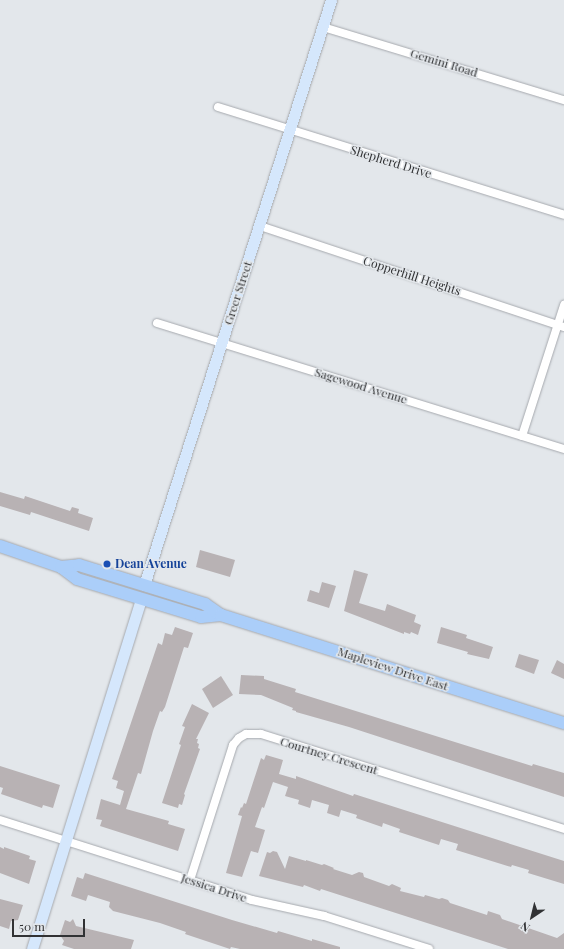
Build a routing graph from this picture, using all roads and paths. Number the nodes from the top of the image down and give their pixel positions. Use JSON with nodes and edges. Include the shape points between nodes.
{"nodes":[{"id":1,"x":331,"y":0,"type":"edge"},
{"id":2,"x":323,"y":27,"type":"junction"},
{"id":3,"x":564,"y":100,"type":"edge"},
{"id":4,"x":218,"y":107,"type":"dead end"},
{"id":5,"x":290,"y":130,"type":"junction"},
{"id":6,"x":564,"y":215,"type":"edge"},
{"id":7,"x":260,"y":226,"type":"junction"},
{"id":8,"x":564,"y":305,"type":"edge"},
{"id":9,"x":157,"y":323,"type":"dead end"},
{"id":10,"x":561,"y":326,"type":"edge"},
{"id":11,"x":222,"y":343,"type":"junction"},
{"id":12,"x":522,"y":436,"type":"junction"},
{"id":13,"x":564,"y":449,"type":"edge"},
{"id":14,"x":0,"y":546,"type":"edge"},
{"id":15,"x":61,"y":567,"type":"junction"},
{"id":16,"x":144,"y":585,"type":"junction"},
{"id":17,"x":141,"y":599,"type":"junction"},
{"id":18,"x":221,"y":615,"type":"junction"},
{"id":19,"x":564,"y":723,"type":"edge"},
{"id":20,"x":0,"y":820,"type":"edge"},
{"id":21,"x":564,"y":829,"type":"edge"},
{"id":22,"x":66,"y":841,"type":"junction"},
{"id":23,"x":190,"y":880,"type":"junction"},
{"id":24,"x":32,"y":949,"type":"edge"},
{"id":25,"x":429,"y":949,"type":"edge"}],
"edges":[{"from":1,"to":2,"type":"street","name":"Greer Street"},
{"from":2,"to":3,"type":"street","name":"Gemini Road"},
{"from":2,"to":5,"type":"street","name":"Greer Street"},
{"from":4,"to":5,"type":"street","name":"Shepherd Drive"},
{"from":5,"to":6,"type":"street","name":"Shepherd Drive"},
{"from":5,"to":7,"type":"street","name":"Greer Street"},
{"from":7,"to":10,"type":"street","name":"Copperhill Heights"},
{"from":7,"to":11,"type":"street","name":"Greer Street"},
{"from":8,"to":10,"type":"street"},
{"from":9,"to":11,"type":"street","name":"Sagewood Avenue"},
{"from":10,"to":12,"type":"street"},
{"from":11,"to":12,"type":"street","name":"Sagewood Avenue"},
{"from":11,"to":16,"type":"street","name":"Greer Street"},
{"from":12,"to":13,"type":"street","name":"Sagewood Avenue"},
{"from":14,"to":15,"type":"main road","name":"Mapleview Drive East"},
{"from":15,"to":16,"type":"main road","name":"Mapleview Drive East","via":[[79,565]]},
{"from":15,"to":17,"type":"main road","name":"Mapleview Drive East","via":[[77,579]]},
{"from":16,"to":18,"type":"main road","name":"Mapleview Drive East","via":[[205,604]]},
{"from":17,"to":18,"type":"main road","name":"Mapleview Drive East","via":[[201,617]]},
{"from":17,"to":22,"type":"street"},
{"from":18,"to":19,"type":"main road","name":"Mapleview Drive East"},
{"from":20,"to":22,"type":"street","name":"Jessica Drive"},
{"from":21,"to":23,"type":"street","name":"Courtney Crescent","via":[[260,734],[246,734],[238,738],[233,745]]},
{"from":22,"to":23,"type":"street","name":"Jessica Drive"},
{"from":22,"to":24,"type":"street"},
{"from":23,"to":25,"type":"street","name":"Jessica Drive","via":[[252,900],[324,916]]}]}
